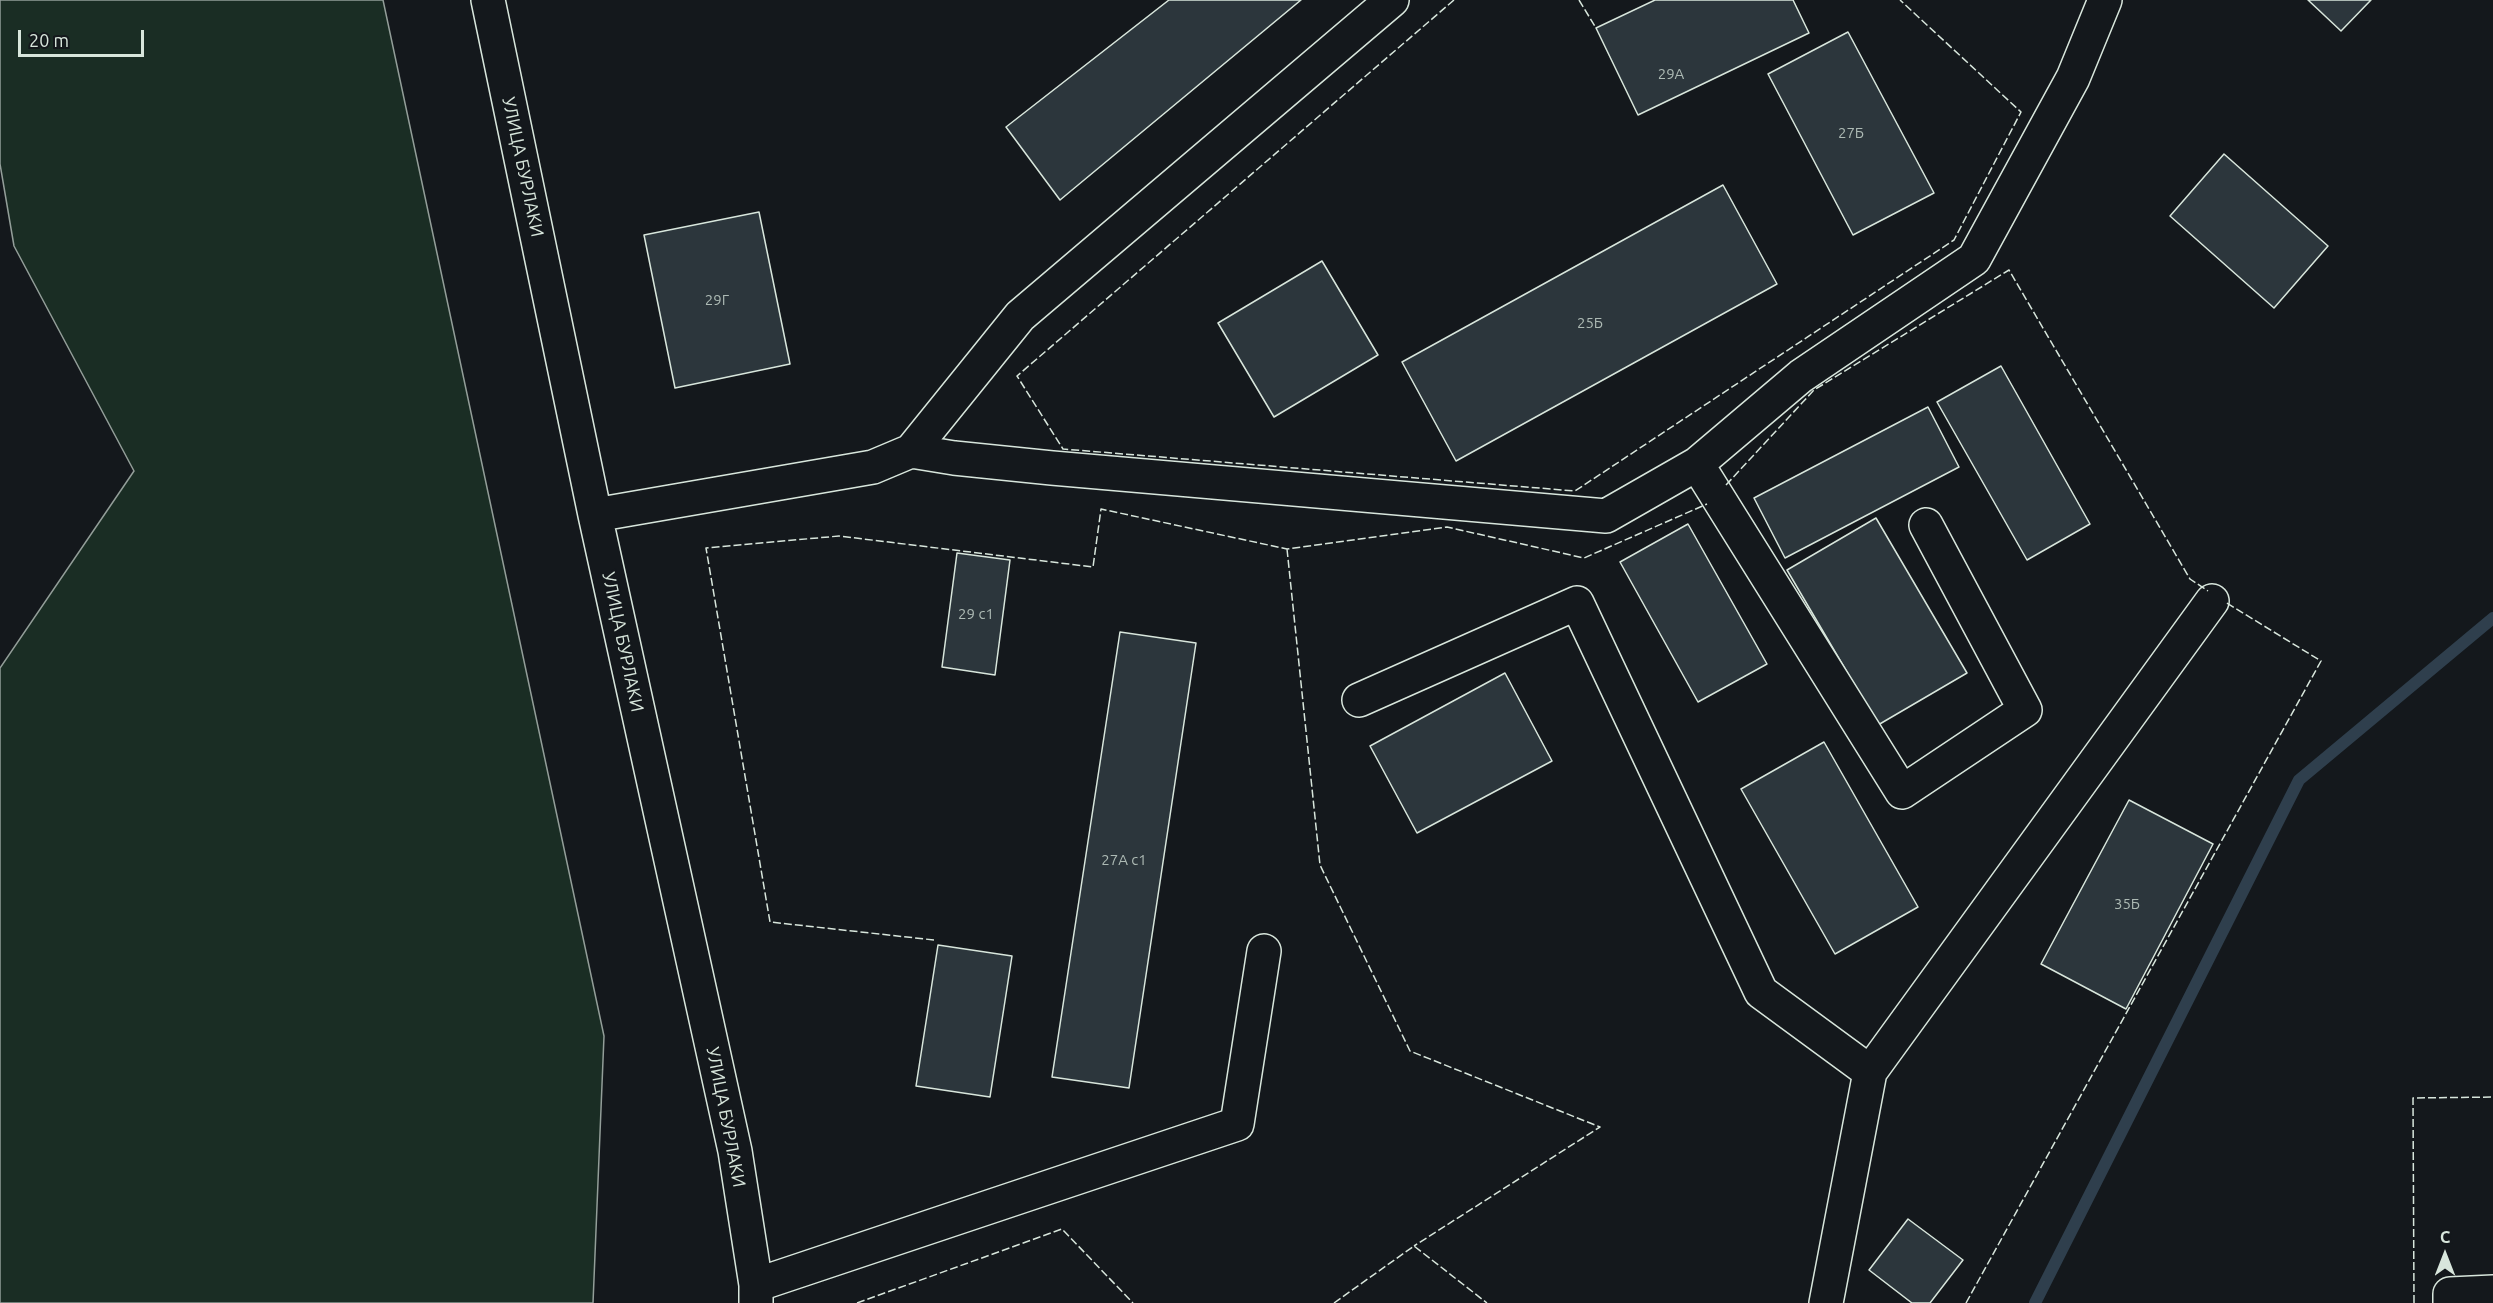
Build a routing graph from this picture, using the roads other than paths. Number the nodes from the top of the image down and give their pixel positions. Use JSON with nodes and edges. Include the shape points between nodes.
{"nodes":[{"id":1,"x":488,"y":0,"type":"edge"},
{"id":2,"x":1392,"y":0,"type":"edge"},
{"id":3,"x":2106,"y":0,"type":"edge"},
{"id":4,"x":911,"y":451,"type":"junction"},
{"id":5,"x":1697,"y":464,"type":"junction"},
{"id":6,"x":595,"y":514,"type":"junction"},
{"id":7,"x":1926,"y":525,"type":"dead end"},
{"id":8,"x":2212,"y":601,"type":"dead end"},
{"id":9,"x":1359,"y":700,"type":"dead end"},
{"id":10,"x":1264,"y":951,"type":"dead end"},
{"id":11,"x":1870,"y":1072,"type":"junction"},
{"id":12,"x":2493,"y":1292,"type":"edge"},
{"id":13,"x":756,"y":1294,"type":"edge"},
{"id":14,"x":1826,"y":1303,"type":"edge"},
{"id":15,"x":2450,"y":1303,"type":"edge"}],
"edges":[{"from":1,"to":6,"type":"street","name":"УЛИЦА БУРЛАКИ"},
{"from":2,"to":4,"type":"street","via":[[1020,316]]},
{"from":3,"to":5,"type":"street","via":[[2073,78],[1974,259],[1801,376]]},
{"from":4,"to":5,"type":"street","via":[[1052,468],[1606,516]]},
{"from":4,"to":6,"type":"street","via":[[873,467]]},
{"from":5,"to":7,"type":"street","via":[[1902,792],[2025,711]]},
{"from":6,"to":13,"type":"street","name":"УЛИЦА БУРЛАКИ","via":[[732,1140]]},
{"from":8,"to":11,"type":"street"},
{"from":9,"to":11,"type":"street","via":[[1577,603],[1761,993]]},
{"from":10,"to":13,"type":"street","via":[[1237,1124]]},
{"from":11,"to":14,"type":"street"},
{"from":12,"to":15,"type":"street","via":[[2450,1293]]}]}
